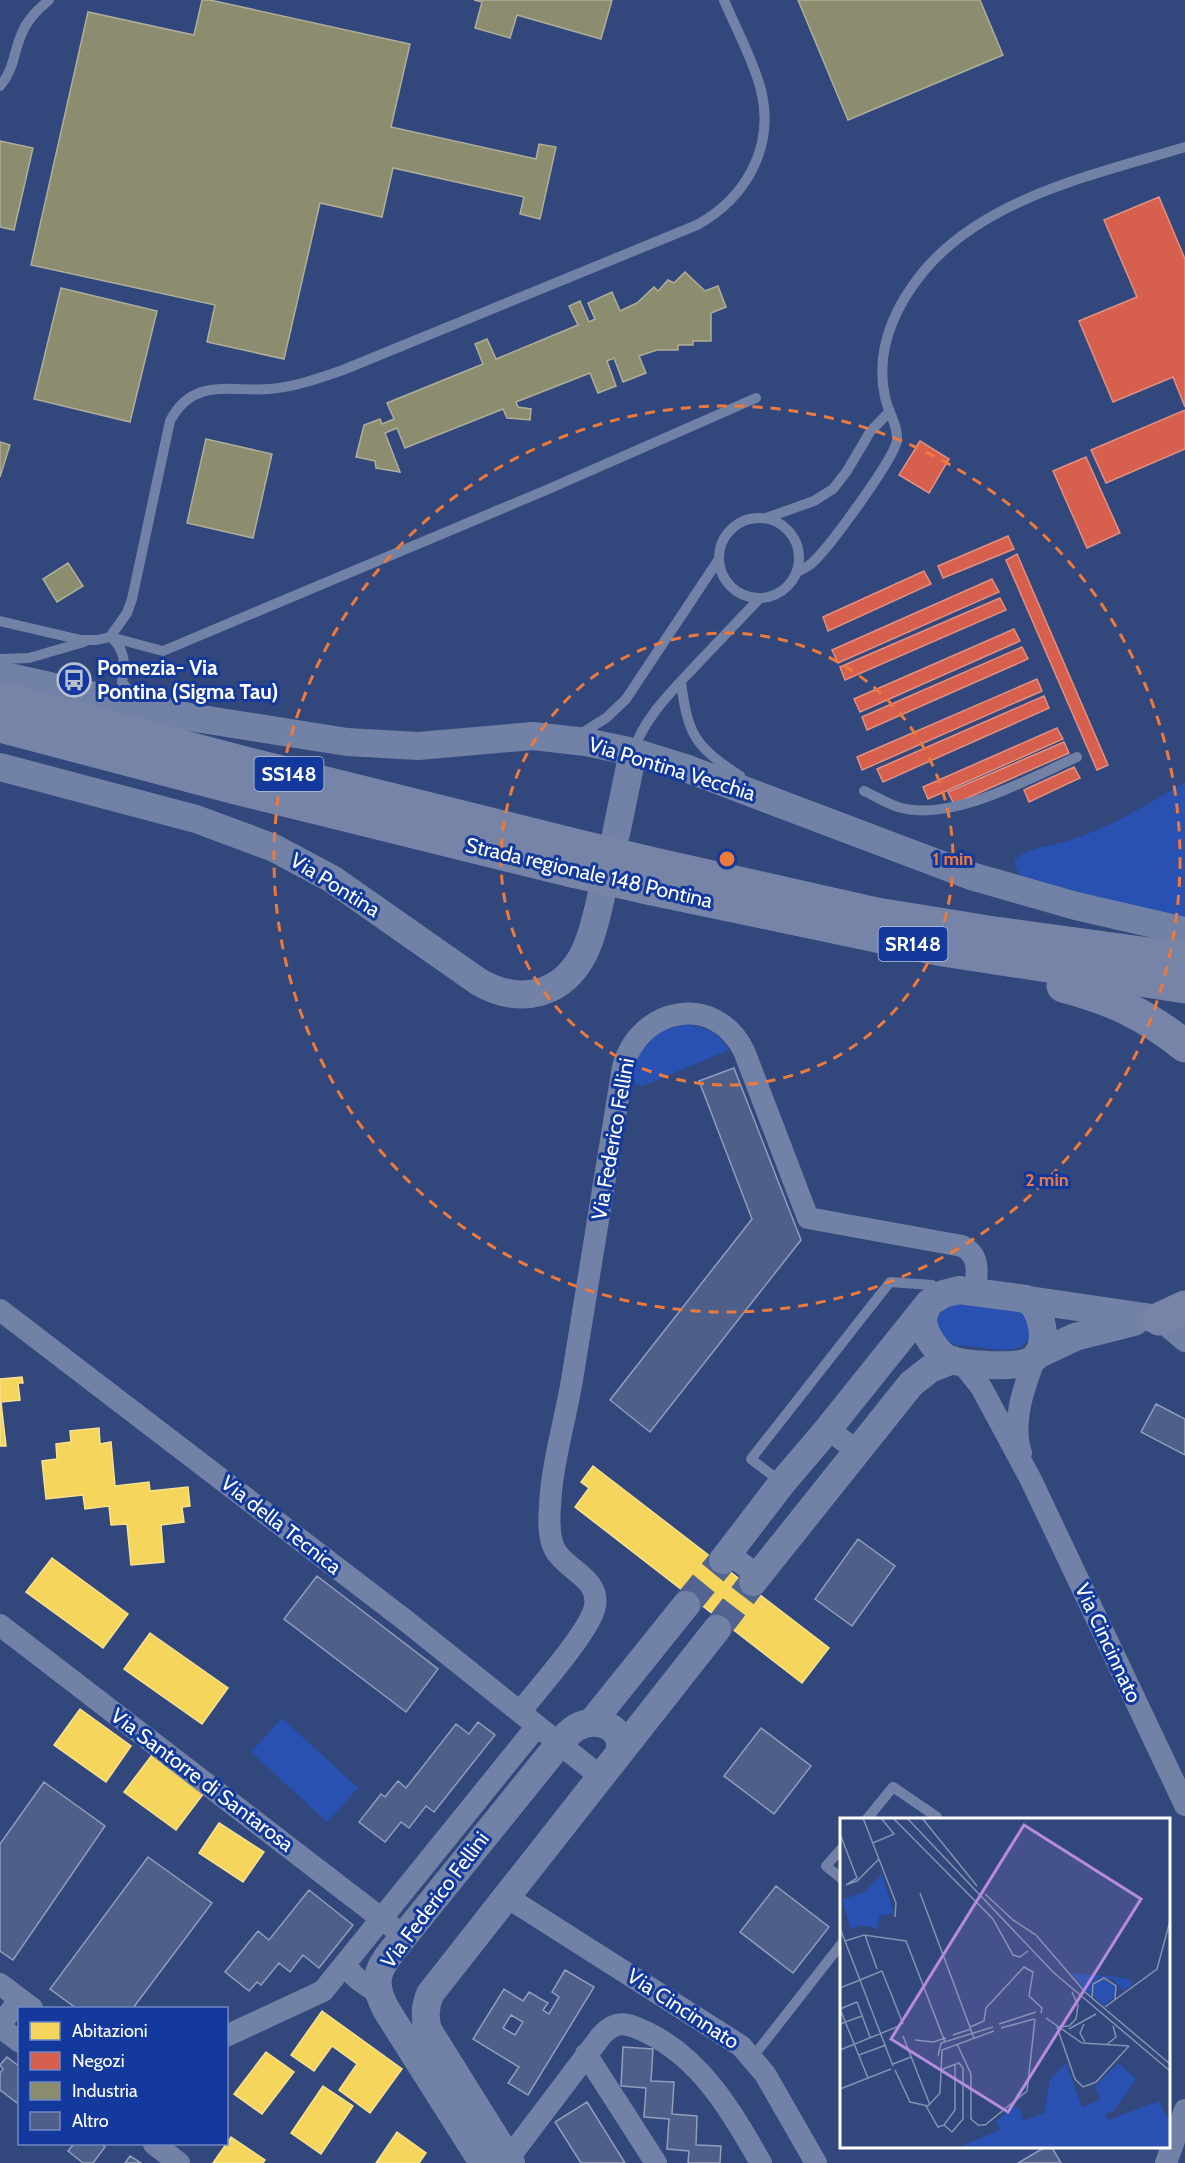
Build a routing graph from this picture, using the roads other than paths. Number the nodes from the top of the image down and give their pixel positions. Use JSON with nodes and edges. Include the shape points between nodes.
{"nodes":[{"id":1,"x":49,"y":0,"type":"edge"},
{"id":2,"x":724,"y":0,"type":"edge"},
{"id":3,"x":0,"y":86,"type":"edge"},
{"id":4,"x":1185,"y":147,"type":"edge"},
{"id":5,"x":756,"y":398,"type":"dead end"},
{"id":6,"x":888,"y":413,"type":"junction"},
{"id":7,"x":766,"y":518,"type":"junction"},
{"id":8,"x":719,"y":559,"type":"junction"},
{"id":9,"x":797,"y":572,"type":"junction"},
{"id":10,"x":760,"y":598,"type":"junction"},
{"id":11,"x":0,"y":621,"type":"edge"},
{"id":12,"x":110,"y":637,"type":"junction"},
{"id":13,"x":90,"y":640,"type":"junction"},
{"id":14,"x":0,"y":659,"type":"edge"},
{"id":15,"x":0,"y":675,"type":"edge"},
{"id":16,"x":681,"y":682,"type":"junction"},
{"id":17,"x":0,"y":699,"type":"edge"},
{"id":18,"x":141,"y":706,"type":"junction"},
{"id":19,"x":0,"y":726,"type":"edge"},
{"id":20,"x":571,"y":739,"type":"junction"},
{"id":21,"x":633,"y":752,"type":"junction"},
{"id":22,"x":1077,"y":758,"type":"dead end"},
{"id":23,"x":0,"y":768,"type":"edge"},
{"id":24,"x":864,"y":790,"type":"dead end"},
{"id":25,"x":783,"y":804,"type":"junction"},
{"id":26,"x":616,"y":834,"type":"dead end"},
{"id":27,"x":575,"y":858,"type":"junction"},
{"id":28,"x":644,"y":874,"type":"junction"},
{"id":29,"x":602,"y":897,"type":"dead end"},
{"id":30,"x":1185,"y":931,"type":"edge"},
{"id":31,"x":875,"y":937,"type":"junction"},
{"id":32,"x":1185,"y":959,"type":"edge"},
{"id":33,"x":1185,"y":987,"type":"edge"},
{"id":34,"x":1185,"y":1046,"type":"edge"},
{"id":35,"x":975,"y":1291,"type":"junction"},
{"id":36,"x":936,"y":1299,"type":"junction"},
{"id":37,"x":1029,"y":1300,"type":"junction"},
{"id":38,"x":0,"y":1310,"type":"edge"},
{"id":39,"x":1179,"y":1315,"type":"edge"},
{"id":40,"x":1185,"y":1341,"type":"edge"},
{"id":41,"x":1036,"y":1356,"type":"junction"},
{"id":42,"x":957,"y":1361,"type":"junction"},
{"id":43,"x":828,"y":1429,"type":"junction"},
{"id":44,"x":857,"y":1451,"type":"junction"},
{"id":45,"x":1031,"y":1480,"type":"junction"},
{"id":46,"x":782,"y":1483,"type":"junction"},
{"id":47,"x":725,"y":1557,"type":"joint"},
{"id":48,"x":755,"y":1579,"type":"joint"},
{"id":49,"x":686,"y":1605,"type":"tunnel mouth"},
{"id":50,"x":0,"y":1625,"type":"edge"},
{"id":51,"x":717,"y":1629,"type":"tunnel mouth"},
{"id":52,"x":528,"y":1719,"type":"junction"},
{"id":53,"x":592,"y":1722,"type":"junction"},
{"id":54,"x":559,"y":1744,"type":"junction"},
{"id":55,"x":619,"y":1752,"type":"junction"},
{"id":56,"x":601,"y":1777,"type":"junction"},
{"id":57,"x":1185,"y":1805,"type":"edge"},
{"id":58,"x":868,"y":1818,"type":"edge"},
{"id":59,"x":937,"y":1818,"type":"edge"},
{"id":60,"x":840,"y":1850,"type":"edge"},
{"id":61,"x":840,"y":1877,"type":"edge"},
{"id":62,"x":507,"y":1897,"type":"junction"},
{"id":63,"x":393,"y":1927,"type":"junction"},
{"id":64,"x":840,"y":1946,"type":"edge"},
{"id":65,"x":346,"y":1963,"type":"junction"},
{"id":66,"x":0,"y":1984,"type":"edge"},
{"id":67,"x":430,"y":1995,"type":"junction"},
{"id":68,"x":379,"y":1996,"type":"junction"},
{"id":69,"x":26,"y":2004,"type":"edge"},
{"id":70,"x":18,"y":2011,"type":"edge"},
{"id":71,"x":0,"y":2026,"type":"edge"},
{"id":72,"x":228,"y":2035,"type":"edge"},
{"id":73,"x":18,"y":2040,"type":"edge"},
{"id":74,"x":586,"y":2054,"type":"junction"},
{"id":75,"x":753,"y":2058,"type":"junction"},
{"id":76,"x":1185,"y":2110,"type":"edge"},
{"id":77,"x":155,"y":2145,"type":"edge"},
{"id":78,"x":501,"y":2162,"type":"edge"},
{"id":79,"x":179,"y":2163,"type":"edge"},
{"id":80,"x":656,"y":2163,"type":"edge"},
{"id":81,"x":761,"y":2163,"type":"edge"},
{"id":82,"x":816,"y":2163,"type":"edge"},
{"id":83,"x":1166,"y":2163,"type":"edge"}],
"edges":[{"from":1,"to":3,"type":"lane","via":[[24,28],[13,65]]},
{"from":2,"to":12,"type":"lane","via":[[755,73],[764,111],[764,130],[753,169],[730,202],[697,225],[343,370],[282,387],[214,388],[191,397],[170,421],[132,599]]},
{"from":4,"to":6,"type":"lane","via":[[1035,196],[985,221],[943,252],[909,291],[891,323],[881,370]]},
{"from":5,"to":12,"type":"lane","via":[[163,651]]},
{"from":6,"to":7,"type":"lane","via":[[870,432],[833,489],[814,501]]},
{"from":6,"to":9,"type":"lane","via":[[897,434],[891,456],[830,544]]},
{"from":7,"to":8,"type":"lane","via":[[749,519],[733,527],[723,542]]},
{"from":7,"to":9,"type":"lane","via":[[787,528],[795,538],[800,561]]},
{"from":8,"to":10,"type":"lane","via":[[732,587]]},
{"from":8,"to":20,"type":"lane","via":[[626,699],[606,718]]},
{"from":9,"to":10,"type":"lane","via":[[779,593]]},
{"from":10,"to":16,"type":"lane"},
{"from":11,"to":13,"type":"lane"},
{"from":12,"to":13,"type":"lane"},
{"from":12,"to":18,"type":"lane","via":[[123,652],[122,682]]},
{"from":13,"to":14,"type":"lane","via":[[29,658]]},
{"from":15,"to":18,"type":"street","name":"Via Pontina Vecchia"},
{"from":16,"to":21,"type":"lane","via":[[646,723]]},
{"from":16,"to":25,"type":"lane","via":[[689,726],[702,748]]},
{"from":17,"to":27,"type":"highway","number":"SS148","via":[[241,762]]},
{"from":18,"to":20,"type":"street","name":"Via Pontina Vecchia","via":[[248,727],[371,744],[429,745],[533,736]]},
{"from":19,"to":27,"type":"highway","name":"Strada regionale 148 Pontina","number":"SR148","via":[[232,787]]},
{"from":20,"to":21,"type":"street","name":"Via Pontina Vecchia"},
{"from":21,"to":25,"type":"street","name":"Via Pontina Vecchia"},
{"from":21,"to":26,"type":"street"},
{"from":22,"to":24,"type":"lane","via":[[952,808],[906,809]]},
{"from":23,"to":29,"type":"street","name":"Via Pontina","via":[[196,819],[274,848],[332,879],[479,982],[510,994],[543,991],[567,976],[586,950]]},
{"from":25,"to":30,"type":"street","name":"Via Pontina Vecchia","via":[[970,876]]},
{"from":27,"to":28,"type":"highway","name":"Strada regionale 148 Pontina","number":"SR148","bridge":true},
{"from":28,"to":31,"type":"highway","name":"Strada regionale 148 Pontina","number":"SR148"},
{"from":28,"to":32,"type":"highway","name":"Strada regionale 148 Pontina","number":"SR148","via":[[988,932]]},
{"from":31,"to":33,"type":"highway","name":"Strada regionale 148 Pontina","number":"SR148"},
{"from":31,"to":34,"type":"highway","via":[[1095,995],[1148,1018]]},
{"from":35,"to":36,"type":"street","via":[[959,1290]]},
{"from":35,"to":37,"type":"street"},
{"from":35,"to":52,"type":"street","name":"Via Federico Fellini","via":[[976,1262],[957,1244],[808,1218],[744,1051],[727,1029],[697,1014],[682,1013],[661,1019],[641,1032],[622,1067],[549,1505],[553,1546],[561,1559],[590,1583],[595,1607]]},
{"from":36,"to":42,"type":"street","via":[[923,1318],[926,1331],[942,1354]]},
{"from":36,"to":43,"type":"street"},
{"from":36,"to":46,"type":"lane","via":[[932,1285],[890,1282],[751,1458]]},
{"from":37,"to":39,"type":"street"},
{"from":37,"to":41,"type":"street","via":[[1043,1330]]},
{"from":38,"to":52,"type":"street","name":"Via della Tecnica"},
{"from":39,"to":40,"type":"street"},
{"from":39,"to":41,"type":"street","via":[[1089,1332]]},
{"from":41,"to":42,"type":"street","via":[[1009,1365]]},
{"from":41,"to":45,"type":"street","name":"Via Cincinnato","via":[[1017,1425],[1018,1442]]},
{"from":42,"to":44,"type":"street","via":[[930,1369],[916,1379]]},
{"from":42,"to":45,"type":"street","name":"Via Cincinnato","via":[[981,1387]]},
{"from":43,"to":44,"type":"street"},
{"from":43,"to":46,"type":"street"},
{"from":44,"to":48,"type":"street"},
{"from":45,"to":57,"type":"street","name":"Via Cincinnato"},
{"from":46,"to":47,"type":"street"},
{"from":47,"to":48,"type":"street"},
{"from":49,"to":53,"type":"street","name":"Via Federico Fellini"},
{"from":50,"to":63,"type":"street","name":"Via Santorre di Santarosa"},
{"from":51,"to":55,"type":"street"},
{"from":52,"to":54,"type":"street","name":"Via della Tecnica"},
{"from":52,"to":63,"type":"street","name":"Via Federico Fellini"},
{"from":53,"to":54,"type":"street","name":"Via Federico Fellini","via":[[577,1727]]},
{"from":53,"to":55,"type":"street","via":[[613,1728],[620,1741]]},
{"from":54,"to":56,"type":"street","name":"Via della Tecnica"},
{"from":54,"to":63,"type":"street","name":"Via Federico Fellini"},
{"from":55,"to":56,"type":"street"},
{"from":56,"to":62,"type":"street"},
{"from":58,"to":59,"type":"lane","via":[[893,1787]]},
{"from":60,"to":61,"type":"lane","via":[[826,1866]]},
{"from":62,"to":67,"type":"street"},
{"from":62,"to":75,"type":"street","name":"Via Cincinnato","via":[[726,2036]]},
{"from":63,"to":65,"type":"street","name":"Via Federico Fellini"},
{"from":63,"to":68,"type":"street","name":"Via Federico Fellini","via":[[377,1981]]},
{"from":64,"to":75,"type":"lane"},
{"from":65,"to":68,"type":"street"},
{"from":65,"to":72,"type":"street","name":"Via Federico Fellini","via":[[323,1991]]},
{"from":66,"to":69,"type":"street"},
{"from":67,"to":68,"type":"street","via":[[400,2010],[389,2008]]},
{"from":67,"to":78,"type":"street","via":[[425,2014],[428,2030]]},
{"from":68,"to":78,"type":"street","name":"Via Federico Fellini","via":[[412,2054]]},
{"from":70,"to":71,"type":"street"},
{"from":71,"to":73,"type":"street"},
{"from":74,"to":78,"type":"street"},
{"from":74,"to":80,"type":"street"},
{"from":74,"to":81,"type":"street","via":[[604,2031],[618,2023],[659,2038],[688,2061],[715,2091]]},
{"from":75,"to":82,"type":"street","name":"Via Cincinnato"},
{"from":76,"to":83,"type":"street"},
{"from":77,"to":79,"type":"street"}]}
